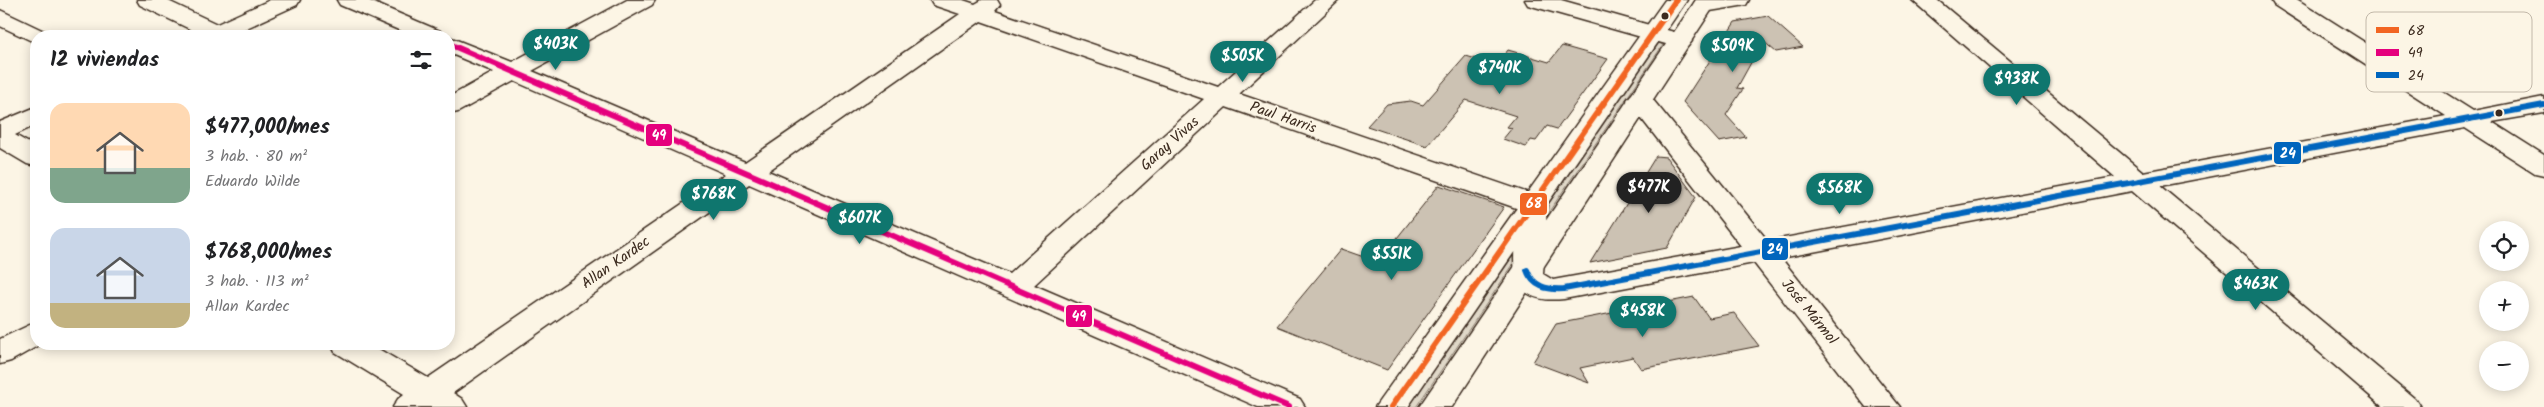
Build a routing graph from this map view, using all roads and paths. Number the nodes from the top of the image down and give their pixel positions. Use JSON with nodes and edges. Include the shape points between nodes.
{"nodes":[{"id":1,"x":148,"y":0,"type":"edge"},
{"id":2,"x":289,"y":0,"type":"edge"},
{"id":3,"x":348,"y":0,"type":"edge"},
{"id":4,"x":644,"y":0,"type":"edge"},
{"id":5,"x":941,"y":0,"type":"edge"},
{"id":6,"x":1328,"y":0,"type":"edge"},
{"id":7,"x":1536,"y":0,"type":"edge"},
{"id":8,"x":1676,"y":0,"type":"edge"},
{"id":9,"x":1738,"y":0,"type":"edge"},
{"id":10,"x":1922,"y":0,"type":"edge"},
{"id":11,"x":2282,"y":0,"type":"edge"},
{"id":12,"x":1706,"y":2,"type":"edge"},
{"id":13,"x":986,"y":6,"type":"edge"},
{"id":14,"x":0,"y":17,"type":"edge"},
{"id":15,"x":204,"y":30,"type":"edge"},
{"id":16,"x":224,"y":30,"type":"edge"},
{"id":17,"x":418,"y":30,"type":"edge"},
{"id":18,"x":30,"y":33,"type":"edge"},
{"id":19,"x":1653,"y":33,"type":"junction"},
{"id":20,"x":1680,"y":40,"type":"junction"},
{"id":21,"x":455,"y":47,"type":"edge"},
{"id":22,"x":2366,"y":54,"type":"edge"},
{"id":23,"x":513,"y":72,"type":"junction"},
{"id":24,"x":2426,"y":92,"type":"edge"},
{"id":25,"x":1222,"y":97,"type":"junction"},
{"id":26,"x":1640,"y":100,"type":"junction"},
{"id":27,"x":455,"y":104,"type":"edge"},
{"id":28,"x":2544,"y":105,"type":"edge"},
{"id":29,"x":30,"y":118,"type":"edge"},
{"id":30,"x":2470,"y":120,"type":"junction"},
{"id":31,"x":0,"y":132,"type":"edge"},
{"id":32,"x":0,"y":137,"type":"edge"},
{"id":33,"x":30,"y":154,"type":"edge"},
{"id":34,"x":2544,"y":167,"type":"edge"},
{"id":35,"x":747,"y":172,"type":"junction"},
{"id":36,"x":2137,"y":182,"type":"junction"},
{"id":37,"x":1533,"y":204,"type":"junction"},
{"id":38,"x":1761,"y":252,"type":"junction"},
{"id":39,"x":1527,"y":270,"type":"junction"},
{"id":40,"x":1013,"y":287,"type":"junction"},
{"id":41,"x":30,"y":336,"type":"edge"},
{"id":42,"x":355,"y":350,"type":"edge"},
{"id":43,"x":0,"y":353,"type":"edge"},
{"id":44,"x":429,"y":402,"type":"edge"},
{"id":45,"x":1289,"y":407,"type":"edge"},
{"id":46,"x":1390,"y":407,"type":"edge"},
{"id":47,"x":1435,"y":407,"type":"edge"},
{"id":48,"x":1884,"y":407,"type":"edge"},
{"id":49,"x":2404,"y":407,"type":"edge"}],
"edges":[{"from":1,"to":15,"type":"street"},
{"from":2,"to":16,"type":"street"},
{"from":3,"to":17,"type":"street"},
{"from":4,"to":23,"type":"street"},
{"from":5,"to":13,"type":"street","name":"Paul Harris"},
{"from":6,"to":25,"type":"street","name":"Garay Vivas"},
{"from":7,"to":19,"type":"street"},
{"from":8,"to":19,"type":"street"},
{"from":9,"to":12,"type":"street"},
{"from":10,"to":36,"type":"street"},
{"from":11,"to":22,"type":"street"},
{"from":12,"to":20,"type":"street"},
{"from":13,"to":25,"type":"street","name":"Paul Harris"},
{"from":13,"to":35,"type":"street","name":"Allan Kardec"},
{"from":14,"to":18,"type":"street"},
{"from":19,"to":20,"type":"street"},
{"from":19,"to":37,"type":"street"},
{"from":20,"to":26,"type":"street"},
{"from":21,"to":23,"type":"street"},
{"from":23,"to":27,"type":"street"},
{"from":23,"to":35,"type":"street"},
{"from":24,"to":30,"type":"street"},
{"from":25,"to":37,"type":"street","name":"Paul Harris"},
{"from":25,"to":40,"type":"street","name":"Garay Vivas"},
{"from":26,"to":38,"type":"street","name":"José Mármol"},
{"from":26,"to":39,"type":"street"},
{"from":28,"to":30,"type":"street"},
{"from":29,"to":31,"type":"street"},
{"from":30,"to":34,"type":"street"},
{"from":30,"to":36,"type":"street"},
{"from":32,"to":33,"type":"street"},
{"from":35,"to":40,"type":"street"},
{"from":35,"to":44,"type":"street","name":"Allan Kardec"},
{"from":36,"to":38,"type":"street"},
{"from":36,"to":49,"type":"street"},
{"from":37,"to":39,"type":"street"},
{"from":37,"to":46,"type":"street"},
{"from":38,"to":39,"type":"street","via":[[1558,290],[1533,283]]},
{"from":38,"to":48,"type":"street","name":"José Mármol"},
{"from":39,"to":47,"type":"street"},
{"from":40,"to":45,"type":"street"},
{"from":41,"to":43,"type":"street"},
{"from":42,"to":44,"type":"street"}]}
